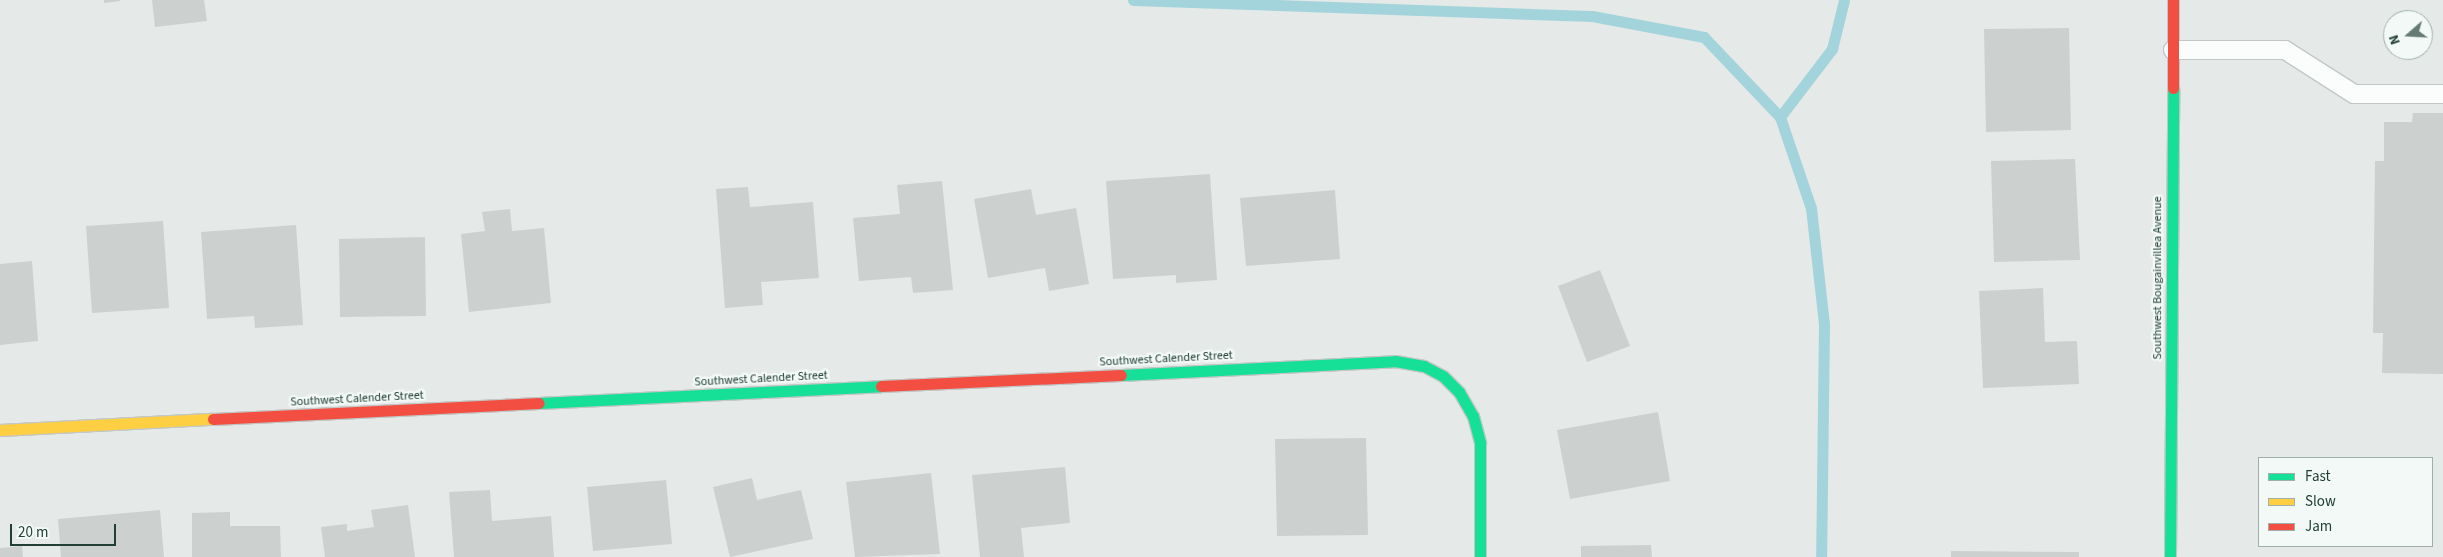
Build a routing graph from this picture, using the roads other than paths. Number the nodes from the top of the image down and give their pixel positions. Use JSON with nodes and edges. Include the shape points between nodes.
{"nodes":[{"id":1,"x":2173,"y":0,"type":"edge"},
{"id":2,"x":2172,"y":50,"type":"junction"},
{"id":3,"x":2443,"y":94,"type":"edge"},
{"id":4,"x":0,"y":430,"type":"edge"},
{"id":5,"x":1480,"y":557,"type":"edge"},
{"id":6,"x":2170,"y":557,"type":"edge"}],
"edges":[{"from":1,"to":2,"type":"street","name":"Southwest Bougainvillea Avenue"},
{"from":2,"to":3,"type":"lane","via":[[2284,50],[2354,94]]},
{"from":2,"to":6,"type":"street","name":"Southwest Bougainvillea Avenue"},
{"from":4,"to":5,"type":"street","name":"Southwest Calender Street","via":[[1395,361],[1424,366],[1443,376],[1459,392],[1473,416],[1480,443]]}]}
